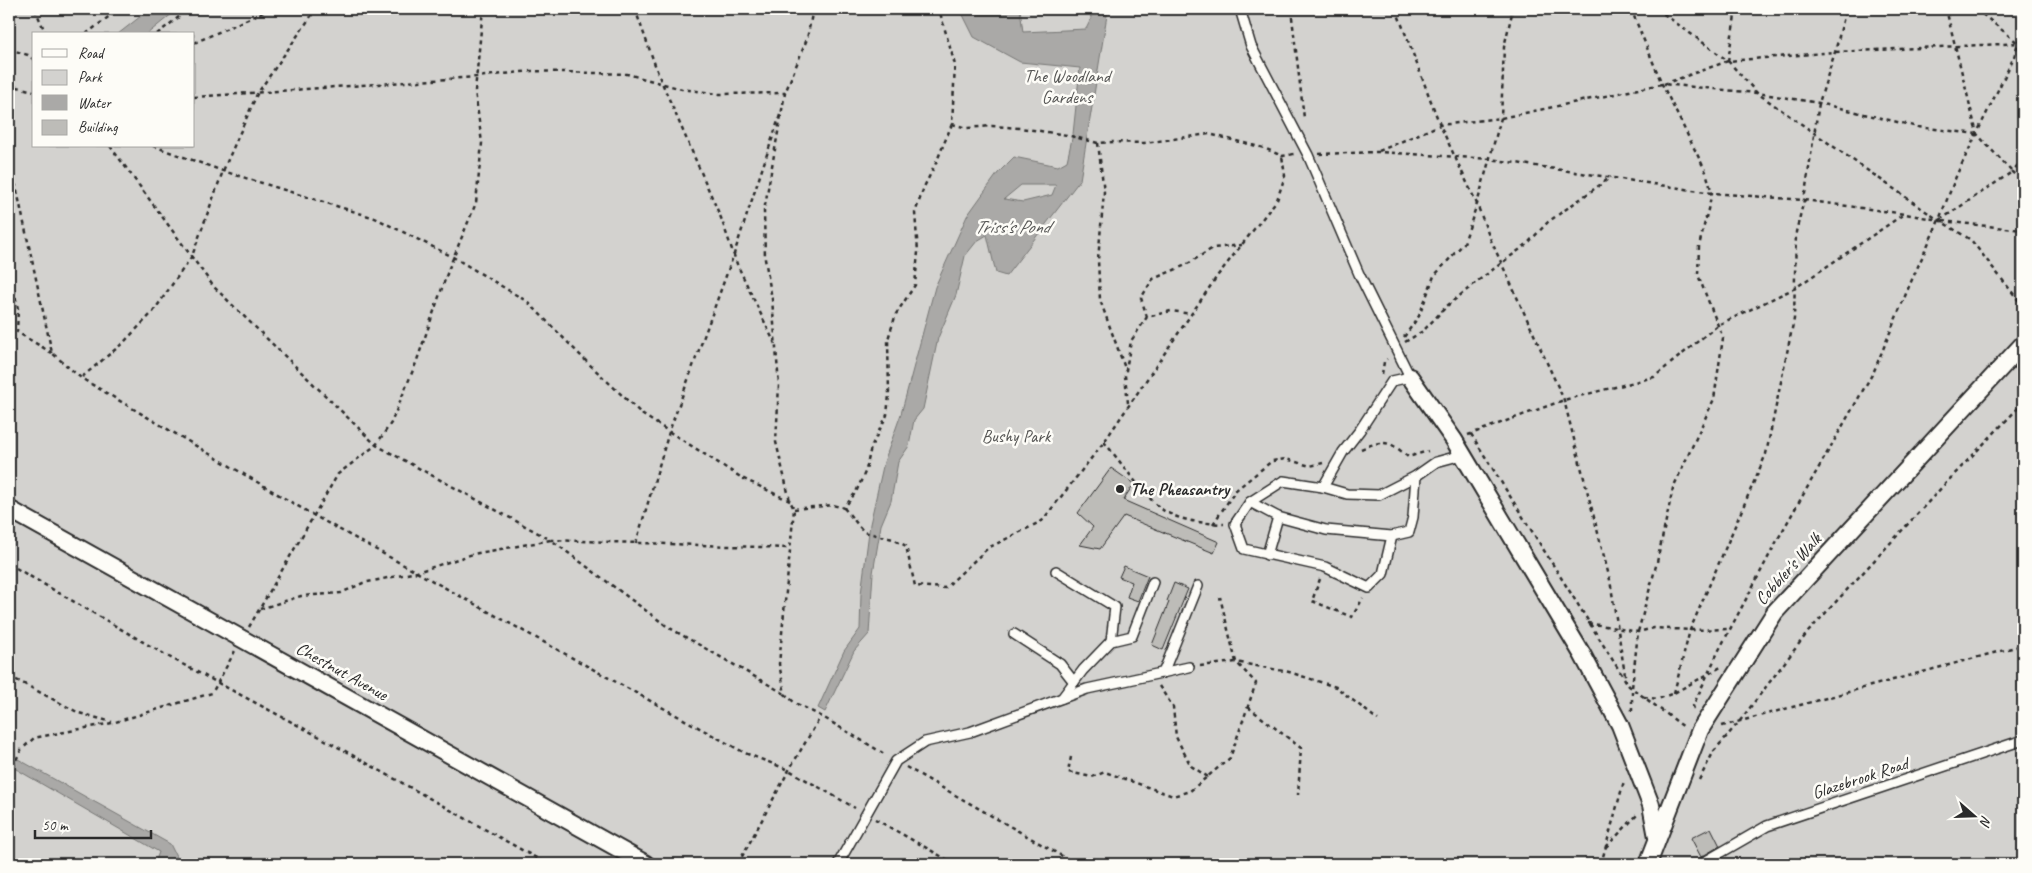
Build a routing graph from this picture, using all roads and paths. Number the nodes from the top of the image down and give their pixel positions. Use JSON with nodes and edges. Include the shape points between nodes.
{"nodes":[{"id":1,"x":35,"y":9,"type":"edge"},
{"id":2,"x":119,"y":9,"type":"edge"},
{"id":3,"x":189,"y":9,"type":"edge"},
{"id":4,"x":262,"y":9,"type":"edge"},
{"id":5,"x":270,"y":9,"type":"edge"},
{"id":6,"x":316,"y":9,"type":"edge"},
{"id":7,"x":483,"y":9,"type":"edge"},
{"id":8,"x":634,"y":9,"type":"edge"},
{"id":9,"x":814,"y":9,"type":"edge"},
{"id":10,"x":939,"y":9,"type":"edge"},
{"id":11,"x":1240,"y":9,"type":"edge"},
{"id":12,"x":1291,"y":9,"type":"edge"},
{"id":13,"x":1396,"y":9,"type":"edge"},
{"id":14,"x":1513,"y":9,"type":"edge"},
{"id":15,"x":1631,"y":9,"type":"edge"},
{"id":16,"x":1657,"y":9,"type":"edge"},
{"id":17,"x":1736,"y":9,"type":"edge"},
{"id":18,"x":1846,"y":9,"type":"edge"},
{"id":19,"x":1946,"y":9,"type":"edge"},
{"id":20,"x":1976,"y":9,"type":"edge"},
{"id":21,"x":258,"y":14,"type":"junction"},
{"id":22,"x":2023,"y":26,"type":"edge"},
{"id":23,"x":45,"y":32,"type":"edge"},
{"id":24,"x":89,"y":32,"type":"edge"},
{"id":25,"x":160,"y":32,"type":"edge"},
{"id":26,"x":2018,"y":42,"type":"junction"},
{"id":27,"x":2023,"y":43,"type":"edge"},
{"id":28,"x":195,"y":44,"type":"edge"},
{"id":29,"x":1955,"y":46,"type":"junction"},
{"id":30,"x":2023,"y":47,"type":"edge"},
{"id":31,"x":9,"y":49,"type":"edge"},
{"id":32,"x":1835,"y":52,"type":"junction"},
{"id":33,"x":32,"y":58,"type":"edge"},
{"id":34,"x":1728,"y":61,"type":"junction"},
{"id":35,"x":476,"y":77,"type":"junction"},
{"id":36,"x":9,"y":84,"type":"edge"},
{"id":37,"x":662,"y":84,"type":"junction"},
{"id":38,"x":1662,"y":84,"type":"junction"},
{"id":39,"x":32,"y":90,"type":"edge"},
{"id":40,"x":786,"y":93,"type":"junction"},
{"id":41,"x":1757,"y":93,"type":"junction"},
{"id":42,"x":256,"y":94,"type":"junction"},
{"id":43,"x":195,"y":97,"type":"edge"},
{"id":44,"x":1819,"y":103,"type":"junction"},
{"id":45,"x":782,"y":107,"type":"junction"},
{"id":46,"x":1500,"y":118,"type":"junction"},
{"id":47,"x":952,"y":124,"type":"junction"},
{"id":48,"x":1440,"y":125,"type":"junction"},
{"id":49,"x":1305,"y":126,"type":"dead end"},
{"id":50,"x":1814,"y":133,"type":"junction"},
{"id":51,"x":1977,"y":134,"type":"junction"},
{"id":52,"x":1098,"y":143,"type":"junction"},
{"id":53,"x":111,"y":148,"type":"edge"},
{"id":54,"x":159,"y":148,"type":"edge"},
{"id":55,"x":1378,"y":152,"type":"junction"},
{"id":56,"x":1308,"y":155,"type":"junction"},
{"id":57,"x":1282,"y":156,"type":"junction"},
{"id":58,"x":1454,"y":158,"type":"junction"},
{"id":59,"x":1490,"y":159,"type":"junction"},
{"id":60,"x":2023,"y":159,"type":"edge"},
{"id":61,"x":223,"y":171,"type":"junction"},
{"id":62,"x":2012,"y":172,"type":"junction"},
{"id":63,"x":1612,"y":176,"type":"junction"},
{"id":64,"x":9,"y":177,"type":"edge"},
{"id":65,"x":2023,"y":182,"type":"edge"},
{"id":66,"x":1712,"y":193,"type":"junction"},
{"id":67,"x":1804,"y":200,"type":"junction"},
{"id":68,"x":1477,"y":204,"type":"junction"},
{"id":69,"x":1905,"y":214,"type":"junction"},
{"id":70,"x":1939,"y":220,"type":"junction"},
{"id":71,"x":2023,"y":230,"type":"edge"},
{"id":72,"x":1242,"y":245,"type":"junction"},
{"id":73,"x":734,"y":254,"type":"junction"},
{"id":74,"x":192,"y":256,"type":"junction"},
{"id":75,"x":453,"y":257,"type":"junction"},
{"id":76,"x":1502,"y":263,"type":"junction"},
{"id":77,"x":9,"y":266,"type":"edge"},
{"id":78,"x":1795,"y":288,"type":"junction"},
{"id":79,"x":2023,"y":306,"type":"edge"},
{"id":80,"x":1192,"y":314,"type":"junction"},
{"id":81,"x":1147,"y":317,"type":"junction"},
{"id":82,"x":1718,"y":326,"type":"junction"},
{"id":83,"x":2023,"y":344,"type":"edge"},
{"id":84,"x":776,"y":345,"type":"junction"},
{"id":85,"x":1396,"y":349,"type":"junction"},
{"id":86,"x":52,"y":353,"type":"junction"},
{"id":87,"x":1126,"y":371,"type":"junction"},
{"id":88,"x":1410,"y":377,"type":"junction"},
{"id":89,"x":81,"y":378,"type":"junction"},
{"id":90,"x":1564,"y":400,"type":"junction"},
{"id":91,"x":2023,"y":403,"type":"edge"},
{"id":92,"x":1128,"y":405,"type":"junction"},
{"id":93,"x":669,"y":432,"type":"junction"},
{"id":94,"x":1471,"y":434,"type":"junction"},
{"id":95,"x":1454,"y":440,"type":"junction"},
{"id":96,"x":1104,"y":442,"type":"junction"},
{"id":97,"x":376,"y":445,"type":"junction"},
{"id":98,"x":1462,"y":455,"type":"junction"},
{"id":99,"x":1416,"y":476,"type":"junction"},
{"id":100,"x":1323,"y":487,"type":"junction"},
{"id":101,"x":790,"y":501,"type":"junction"},
{"id":102,"x":1250,"y":502,"type":"junction"},
{"id":103,"x":794,"y":508,"type":"junction"},
{"id":104,"x":844,"y":508,"type":"junction"},
{"id":105,"x":12,"y":509,"type":"edge"},
{"id":106,"x":313,"y":515,"type":"junction"},
{"id":107,"x":1278,"y":517,"type":"junction"},
{"id":108,"x":1235,"y":524,"type":"junction"},
{"id":109,"x":1392,"y":536,"type":"junction"},
{"id":110,"x":552,"y":540,"type":"junction"},
{"id":111,"x":636,"y":543,"type":"junction"},
{"id":112,"x":789,"y":548,"type":"junction"},
{"id":113,"x":1267,"y":554,"type":"junction"},
{"id":114,"x":9,"y":564,"type":"edge"},
{"id":115,"x":1325,"y":567,"type":"junction"},
{"id":116,"x":1056,"y":571,"type":"dead end"},
{"id":117,"x":417,"y":572,"type":"junction"},
{"id":118,"x":1153,"y":582,"type":"dead end"},
{"id":119,"x":1198,"y":586,"type":"dead end"},
{"id":120,"x":1369,"y":588,"type":"junction"},
{"id":121,"x":1220,"y":597,"type":"dead end"},
{"id":122,"x":259,"y":610,"type":"junction"},
{"id":123,"x":1588,"y":623,"type":"junction"},
{"id":124,"x":1618,"y":629,"type":"junction"},
{"id":125,"x":1730,"y":629,"type":"junction"},
{"id":126,"x":1690,"y":630,"type":"junction"},
{"id":127,"x":1638,"y":632,"type":"junction"},
{"id":128,"x":1014,"y":634,"type":"dead end"},
{"id":129,"x":242,"y":638,"type":"junction"},
{"id":130,"x":1111,"y":640,"type":"junction"},
{"id":131,"x":2023,"y":646,"type":"edge"},
{"id":132,"x":1236,"y":662,"type":"junction"},
{"id":133,"x":1725,"y":664,"type":"dead end"},
{"id":134,"x":1188,"y":667,"type":"joint"},
{"id":135,"x":1163,"y":673,"type":"junction"},
{"id":136,"x":1708,"y":674,"type":"junction"},
{"id":137,"x":9,"y":676,"type":"edge"},
{"id":138,"x":1149,"y":676,"type":"junction"},
{"id":139,"x":1626,"y":681,"type":"junction"},
{"id":140,"x":1074,"y":682,"type":"junction"},
{"id":141,"x":217,"y":684,"type":"junction"},
{"id":142,"x":1632,"y":688,"type":"junction"},
{"id":143,"x":1674,"y":693,"type":"junction"},
{"id":144,"x":785,"y":694,"type":"junction"},
{"id":145,"x":1643,"y":696,"type":"junction"},
{"id":146,"x":1062,"y":698,"type":"junction"},
{"id":147,"x":1248,"y":706,"type":"junction"},
{"id":148,"x":1632,"y":715,"type":"dead end"},
{"id":149,"x":820,"y":716,"type":"junction"},
{"id":150,"x":1378,"y":720,"type":"dead end"},
{"id":151,"x":112,"y":722,"type":"junction"},
{"id":152,"x":1740,"y":722,"type":"junction"},
{"id":153,"x":1698,"y":733,"type":"junction"},
{"id":154,"x":2023,"y":740,"type":"edge"},
{"id":155,"x":1632,"y":755,"type":"junction"},
{"id":156,"x":1071,"y":757,"type":"dead end"},
{"id":157,"x":896,"y":761,"type":"junction"},
{"id":158,"x":789,"y":770,"type":"junction"},
{"id":159,"x":9,"y":774,"type":"edge"},
{"id":160,"x":1208,"y":777,"type":"junction"},
{"id":161,"x":1697,"y":784,"type":"dead end"},
{"id":162,"x":1298,"y":795,"type":"dead end"},
{"id":163,"x":1651,"y":805,"type":"junction"},
{"id":164,"x":865,"y":814,"type":"junction"},
{"id":165,"x":1657,"y":838,"type":"junction"},
{"id":166,"x":1605,"y":848,"type":"junction"},
{"id":167,"x":547,"y":864,"type":"edge"},
{"id":168,"x":646,"y":864,"type":"edge"},
{"id":169,"x":738,"y":864,"type":"edge"},
{"id":170,"x":838,"y":864,"type":"edge"},
{"id":171,"x":955,"y":864,"type":"edge"},
{"id":172,"x":1076,"y":864,"type":"edge"},
{"id":173,"x":1601,"y":864,"type":"edge"},
{"id":174,"x":1648,"y":864,"type":"edge"},
{"id":175,"x":1700,"y":864,"type":"edge"}],
"edges":[{"from":1,"to":23,"type":"path"},
{"from":2,"to":24,"type":"path"},
{"from":3,"to":25,"type":"path"},
{"from":4,"to":21,"type":"path"},
{"from":5,"to":21,"type":"path"},
{"from":6,"to":42,"type":"path"},
{"from":7,"to":35,"type":"path"},
{"from":8,"to":37,"type":"path"},
{"from":9,"to":40,"type":"path","via":[[807,39]]},
{"from":10,"to":47,"type":"path","via":[[955,65]]},
{"from":11,"to":56,"type":"lane","via":[[1251,46]]},
{"from":12,"to":49,"type":"path"},
{"from":13,"to":48,"type":"path"},
{"from":14,"to":46,"type":"path","via":[[1504,47]]},
{"from":15,"to":38,"type":"path"},
{"from":16,"to":34,"type":"path"},
{"from":17,"to":34,"type":"path"},
{"from":18,"to":32,"type":"path"},
{"from":19,"to":29,"type":"path"},
{"from":20,"to":26,"type":"path"},
{"from":21,"to":28,"type":"path"},
{"from":22,"to":26,"type":"path"},
{"from":26,"to":27,"type":"path"},
{"from":26,"to":29,"type":"path"},
{"from":26,"to":30,"type":"path"},
{"from":26,"to":51,"type":"path"},
{"from":29,"to":32,"type":"path"},
{"from":29,"to":51,"type":"path"},
{"from":31,"to":33,"type":"path"},
{"from":32,"to":34,"type":"path"},
{"from":32,"to":44,"type":"path"},
{"from":34,"to":38,"type":"path"},
{"from":34,"to":41,"type":"path"},
{"from":35,"to":37,"type":"path","via":[[531,71],[592,72],[627,74]]},
{"from":35,"to":42,"type":"path"},
{"from":35,"to":75,"type":"path","via":[[482,142],[476,203]]},
{"from":36,"to":39,"type":"path"},
{"from":37,"to":40,"type":"path","via":[[719,94]]},
{"from":37,"to":73,"type":"path"},
{"from":38,"to":41,"type":"path"},
{"from":38,"to":46,"type":"path"},
{"from":38,"to":66,"type":"path","via":[[1706,172]]},
{"from":40,"to":45,"type":"path"},
{"from":41,"to":44,"type":"path"},
{"from":41,"to":50,"type":"path"},
{"from":42,"to":43,"type":"path"},
{"from":42,"to":61,"type":"path"},
{"from":44,"to":50,"type":"path"},
{"from":44,"to":51,"type":"path","via":[[1918,127]]},
{"from":45,"to":73,"type":"path"},
{"from":45,"to":84,"type":"path","via":[[764,211],[765,260]]},
{"from":46,"to":48,"type":"path"},
{"from":46,"to":59,"type":"path"},
{"from":47,"to":52,"type":"path","via":[[967,128],[1020,128]]},
{"from":47,"to":104,"type":"path","via":[[915,213],[918,252],[915,285],[896,314],[888,339],[887,415],[871,447],[866,470],[856,492]]},
{"from":48,"to":55,"type":"path"},
{"from":48,"to":58,"type":"path"},
{"from":50,"to":67,"type":"path"},
{"from":50,"to":70,"type":"path"},
{"from":51,"to":62,"type":"path"},
{"from":51,"to":70,"type":"path"},
{"from":52,"to":57,"type":"path","via":[[1144,144],[1209,134]]},
{"from":52,"to":87,"type":"path","via":[[1104,192],[1098,260],[1100,300]]},
{"from":53,"to":74,"type":"path"},
{"from":54,"to":61,"type":"path"},
{"from":55,"to":56,"type":"path"},
{"from":55,"to":58,"type":"path"},
{"from":56,"to":57,"type":"path"},
{"from":56,"to":85,"type":"lane","via":[[1359,274]]},
{"from":57,"to":72,"type":"path","via":[[1285,176],[1277,200]]},
{"from":58,"to":59,"type":"path"},
{"from":58,"to":68,"type":"path"},
{"from":59,"to":63,"type":"path"},
{"from":59,"to":68,"type":"path"},
{"from":60,"to":62,"type":"path"},
{"from":61,"to":74,"type":"path"},
{"from":61,"to":75,"type":"path","via":[[375,218]]},
{"from":62,"to":65,"type":"path"},
{"from":62,"to":70,"type":"path"},
{"from":63,"to":66,"type":"path"},
{"from":63,"to":76,"type":"path","via":[[1548,222]]},
{"from":64,"to":86,"type":"path","via":[[16,186]]},
{"from":66,"to":67,"type":"path"},
{"from":66,"to":82,"type":"path","via":[[1699,246],[1698,275]]},
{"from":67,"to":69,"type":"path"},
{"from":67,"to":78,"type":"path","via":[[1796,232]]},
{"from":68,"to":76,"type":"path"},
{"from":68,"to":85,"type":"path","via":[[1464,242],[1434,276],[1419,316]]},
{"from":69,"to":70,"type":"path"},
{"from":69,"to":78,"type":"path"},
{"from":70,"to":71,"type":"path"},
{"from":70,"to":79,"type":"path","via":[[1971,240]]},
{"from":70,"to":125,"type":"path","via":[[1874,371]]},
{"from":72,"to":80,"type":"path"},
{"from":72,"to":81,"type":"path","via":[[1213,248],[1186,265],[1153,279],[1141,298]]},
{"from":73,"to":84,"type":"path"},
{"from":73,"to":93,"type":"path"},
{"from":74,"to":89,"type":"path","via":[[153,312],[123,343]]},
{"from":74,"to":97,"type":"path","via":[[214,287]]},
{"from":75,"to":93,"type":"path","via":[[528,302],[643,415]]},
{"from":75,"to":97,"type":"path","via":[[416,363],[391,423]]},
{"from":76,"to":85,"type":"path","via":[[1447,306],[1423,331]]},
{"from":76,"to":90,"type":"path"},
{"from":77,"to":86,"type":"path","via":[[18,309],[18,332]]},
{"from":78,"to":82,"type":"path"},
{"from":78,"to":126,"type":"path","via":[[1794,319],[1766,454]]},
{"from":80,"to":81,"type":"path","via":[[1171,311]]},
{"from":80,"to":92,"type":"path"},
{"from":81,"to":87,"type":"path","via":[[1131,341]]},
{"from":82,"to":90,"type":"path","via":[[1654,377]]},
{"from":82,"to":127,"type":"path","via":[[1723,338],[1714,399],[1673,488]]},
{"from":83,"to":153,"type":"street","name":"Cobbler's Walk","via":[[1775,612]]},
{"from":84,"to":101,"type":"path","via":[[779,385],[776,442]]},
{"from":85,"to":88,"type":"lane"},
{"from":86,"to":89,"type":"path"},
{"from":87,"to":92,"type":"path"},
{"from":88,"to":95,"type":"street"},
{"from":88,"to":100,"type":"lane","via":[[1392,381]]},
{"from":89,"to":106,"type":"path"},
{"from":90,"to":94,"type":"path"},
{"from":90,"to":124,"type":"path","via":[[1610,580]]},
{"from":91,"to":152,"type":"path","via":[[1808,632]]},
{"from":92,"to":96,"type":"path"},
{"from":93,"to":101,"type":"path","via":[[742,478]]},
{"from":93,"to":111,"type":"path"},
{"from":94,"to":95,"type":"path"},
{"from":94,"to":123,"type":"path"},
{"from":95,"to":98,"type":"street"},
{"from":96,"to":104,"type":"path","via":[[1042,521],[988,548],[945,588],[915,586],[906,546],[893,539],[864,532]]},
{"from":96,"to":108,"type":"path","via":[[1166,513],[1197,523]]},
{"from":97,"to":106,"type":"path","via":[[338,474]]},
{"from":97,"to":110,"type":"path"},
{"from":98,"to":99,"type":"lane","via":[[1436,462]]},
{"from":98,"to":155,"type":"street","via":[[1582,654],[1620,725]]},
{"from":99,"to":100,"type":"lane","via":[[1379,494],[1347,494]]},
{"from":99,"to":109,"type":"lane","via":[[1409,532]]},
{"from":100,"to":102,"type":"lane","via":[[1282,481]]},
{"from":101,"to":103,"type":"path"},
{"from":102,"to":107,"type":"lane"},
{"from":102,"to":108,"type":"lane"},
{"from":103,"to":104,"type":"path","via":[[833,505]]},
{"from":103,"to":112,"type":"path"},
{"from":105,"to":129,"type":"street","name":"Chestnut Avenue"},
{"from":106,"to":117,"type":"path"},
{"from":106,"to":122,"type":"path"},
{"from":107,"to":109,"type":"lane","via":[[1326,530]]},
{"from":107,"to":113,"type":"lane"},
{"from":108,"to":113,"type":"lane","via":[[1244,549]]},
{"from":109,"to":120,"type":"lane","via":[[1382,574]]},
{"from":110,"to":111,"type":"path"},
{"from":110,"to":117,"type":"path","via":[[473,554]]},
{"from":110,"to":144,"type":"path","via":[[668,627]]},
{"from":111,"to":112,"type":"path"},
{"from":112,"to":144,"type":"path","via":[[779,664]]},
{"from":113,"to":115,"type":"lane"},
{"from":114,"to":141,"type":"path"},
{"from":115,"to":120,"type":"lane"},
{"from":115,"to":120,"type":"path","via":[[1312,601],[1352,617]]},
{"from":116,"to":130,"type":"lane","via":[[1115,607]]},
{"from":117,"to":122,"type":"path","via":[[363,583],[341,593],[302,596]]},
{"from":117,"to":158,"type":"path","via":[[745,753]]},
{"from":118,"to":130,"type":"lane","via":[[1132,636]]},
{"from":119,"to":135,"type":"lane"},
{"from":121,"to":132,"type":"path"},
{"from":122,"to":129,"type":"path"},
{"from":123,"to":124,"type":"path"},
{"from":123,"to":139,"type":"path"},
{"from":124,"to":127,"type":"path"},
{"from":124,"to":139,"type":"path"},
{"from":125,"to":126,"type":"path"},
{"from":125,"to":136,"type":"path"},
{"from":126,"to":127,"type":"path","via":[[1654,628]]},
{"from":126,"to":143,"type":"path"},
{"from":127,"to":142,"type":"path"},
{"from":128,"to":140,"type":"lane","via":[[1060,664]]},
{"from":129,"to":141,"type":"path"},
{"from":129,"to":168,"type":"street","name":"Chestnut Avenue"},
{"from":130,"to":140,"type":"lane"},
{"from":131,"to":152,"type":"path"},
{"from":132,"to":134,"type":"path"},
{"from":132,"to":147,"type":"path","via":[[1256,683]]},
{"from":132,"to":150,"type":"path","via":[[1289,672],[1336,686]]},
{"from":133,"to":136,"type":"path"},
{"from":134,"to":135,"type":"lane"},
{"from":135,"to":138,"type":"lane"},
{"from":136,"to":143,"type":"path"},
{"from":136,"to":153,"type":"path","via":[[1693,706]]},
{"from":137,"to":151,"type":"path","via":[[79,713]]},
{"from":138,"to":146,"type":"lane","via":[[1087,688]]},
{"from":138,"to":160,"type":"path","via":[[1173,707],[1176,737],[1191,766]]},
{"from":139,"to":142,"type":"path"},
{"from":140,"to":146,"type":"lane"},
{"from":141,"to":151,"type":"path","via":[[212,693]]},
{"from":141,"to":167,"type":"path","via":[[320,737]]},
{"from":142,"to":145,"type":"path"},
{"from":142,"to":148,"type":"path"},
{"from":143,"to":145,"type":"path","via":[[1658,699]]},
{"from":144,"to":149,"type":"path"},
{"from":145,"to":153,"type":"path"},
{"from":146,"to":157,"type":"lane","via":[[970,732],[925,742]]},
{"from":147,"to":160,"type":"path","via":[[1230,758]]},
{"from":147,"to":162,"type":"path","via":[[1300,748]]},
{"from":149,"to":157,"type":"path"},
{"from":149,"to":158,"type":"path"},
{"from":151,"to":159,"type":"path","via":[[34,738],[21,750]]},
{"from":152,"to":153,"type":"path"},
{"from":152,"to":161,"type":"path","via":[[1714,751]]},
{"from":153,"to":165,"type":"street","name":"Cobbler's Walk"},
{"from":154,"to":175,"type":"lane","name":"Glazebrook Road","via":[[1766,826]]},
{"from":155,"to":163,"type":"street"},
{"from":155,"to":166,"type":"path"},
{"from":156,"to":160,"type":"path","via":[[1068,772],[1092,777],[1106,772],[1173,796],[1190,791]]},
{"from":157,"to":164,"type":"lane"},
{"from":157,"to":172,"type":"path"},
{"from":158,"to":164,"type":"path"},
{"from":158,"to":169,"type":"path"},
{"from":163,"to":165,"type":"street"},
{"from":163,"to":166,"type":"path"},
{"from":164,"to":170,"type":"lane"},
{"from":164,"to":171,"type":"path"},
{"from":165,"to":174,"type":"street","name":"Cobbler's Walk"},
{"from":166,"to":173,"type":"path"}]}
